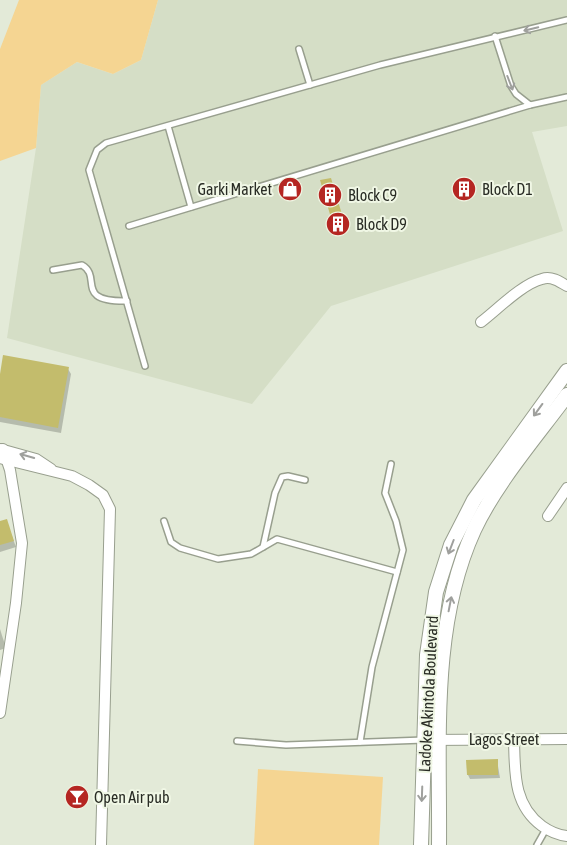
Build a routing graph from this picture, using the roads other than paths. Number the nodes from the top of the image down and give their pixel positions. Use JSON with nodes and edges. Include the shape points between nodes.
{"nodes":[{"id":1,"x":567,"y":20,"type":"edge"},
{"id":2,"x":496,"y":36,"type":"junction"},
{"id":3,"x":299,"y":49,"type":"dead end"},
{"id":4,"x":310,"y":85,"type":"junction"},
{"id":5,"x":567,"y":97,"type":"edge"},
{"id":6,"x":530,"y":105,"type":"junction"},
{"id":7,"x":168,"y":126,"type":"junction"},
{"id":8,"x":191,"y":207,"type":"junction"},
{"id":9,"x":129,"y":226,"type":"dead end"},
{"id":10,"x":53,"y":270,"type":"dead end"},
{"id":11,"x":567,"y":286,"type":"edge"},
{"id":12,"x":127,"y":301,"type":"junction"},
{"id":13,"x":481,"y":322,"type":"dead end"},
{"id":14,"x":145,"y":366,"type":"dead end"},
{"id":15,"x":567,"y":371,"type":"edge"},
{"id":16,"x":567,"y":396,"type":"edge"},
{"id":17,"x":2,"y":454,"type":"edge"},
{"id":18,"x":391,"y":464,"type":"dead end"},
{"id":19,"x":305,"y":480,"type":"dead end"},
{"id":20,"x":567,"y":488,"type":"edge"},
{"id":21,"x":548,"y":516,"type":"dead end"},
{"id":22,"x":164,"y":521,"type":"dead end"},
{"id":23,"x":263,"y":547,"type":"junction"},
{"id":24,"x":397,"y":572,"type":"junction"},
{"id":25,"x":5,"y":648,"type":"edge"},
{"id":26,"x":0,"y":713,"type":"edge"},
{"id":27,"x":567,"y":739,"type":"edge"},
{"id":28,"x":424,"y":740,"type":"junction"},
{"id":29,"x":440,"y":740,"type":"junction"},
{"id":30,"x":514,"y":740,"type":"junction"},
{"id":31,"x":237,"y":741,"type":"dead end"},
{"id":32,"x":360,"y":742,"type":"junction"},
{"id":33,"x":546,"y":829,"type":"junction"},
{"id":34,"x":567,"y":836,"type":"edge"},
{"id":35,"x":101,"y":845,"type":"edge"},
{"id":36,"x":421,"y":845,"type":"edge"},
{"id":37,"x":439,"y":845,"type":"edge"},
{"id":38,"x":537,"y":845,"type":"edge"}],
"edges":[{"from":1,"to":2,"type":"lane","one_way":true},
{"from":2,"to":4,"type":"lane"},
{"from":2,"to":6,"type":"lane","one_way":true,"via":[[511,86]]},
{"from":3,"to":4,"type":"lane"},
{"from":4,"to":7,"type":"lane"},
{"from":5,"to":6,"type":"lane"},
{"from":6,"to":8,"type":"lane"},
{"from":7,"to":8,"type":"lane"},
{"from":7,"to":12,"type":"lane","via":[[106,143],[97,150],[89,170]]},
{"from":8,"to":9,"type":"lane"},
{"from":10,"to":12,"type":"lane","via":[[82,265],[89,272],[95,294],[101,299]]},
{"from":11,"to":13,"type":"street","via":[[557,280],[543,278],[530,284]]},
{"from":12,"to":14,"type":"lane"},
{"from":15,"to":28,"type":"street","name":"Ladoke Akintola Boulevard","one_way":true,"via":[[487,480],[451,545],[430,623]]},
{"from":29,"to":16,"type":"street","name":"Ladoke Akintola Boulevard","one_way":true,"via":[[446,624],[465,552],[486,506]]},
{"from":17,"to":25,"type":"street","via":[[10,470],[22,543]]},
{"from":17,"to":35,"type":"street","via":[[89,484],[103,495],[110,509]]},
{"from":18,"to":24,"type":"lane","via":[[385,493],[403,550]]},
{"from":19,"to":23,"type":"lane","via":[[282,477],[275,493]]},
{"from":20,"to":21,"type":"street"},
{"from":22,"to":23,"type":"lane","via":[[171,542],[180,548],[218,559],[251,554]]},
{"from":23,"to":24,"type":"lane","via":[[276,539]]},
{"from":24,"to":32,"type":"lane","via":[[372,667]]},
{"from":25,"to":26,"type":"street"},
{"from":27,"to":30,"type":"street","name":"Lagos Street"},
{"from":28,"to":29,"type":"street","name":"Lagos Street"},
{"from":28,"to":32,"type":"lane"},
{"from":28,"to":36,"type":"street","name":"Ladoke Akintola Boulevard","one_way":true},
{"from":29,"to":30,"type":"street","name":"Lagos Street"},
{"from":29,"to":37,"type":"street","name":"Ladoke Akintola Boulevard"},
{"from":30,"to":33,"type":"street","via":[[516,789],[523,806]]},
{"from":31,"to":32,"type":"lane","via":[[286,745]]},
{"from":33,"to":34,"type":"street"},
{"from":33,"to":38,"type":"lane"}]}
